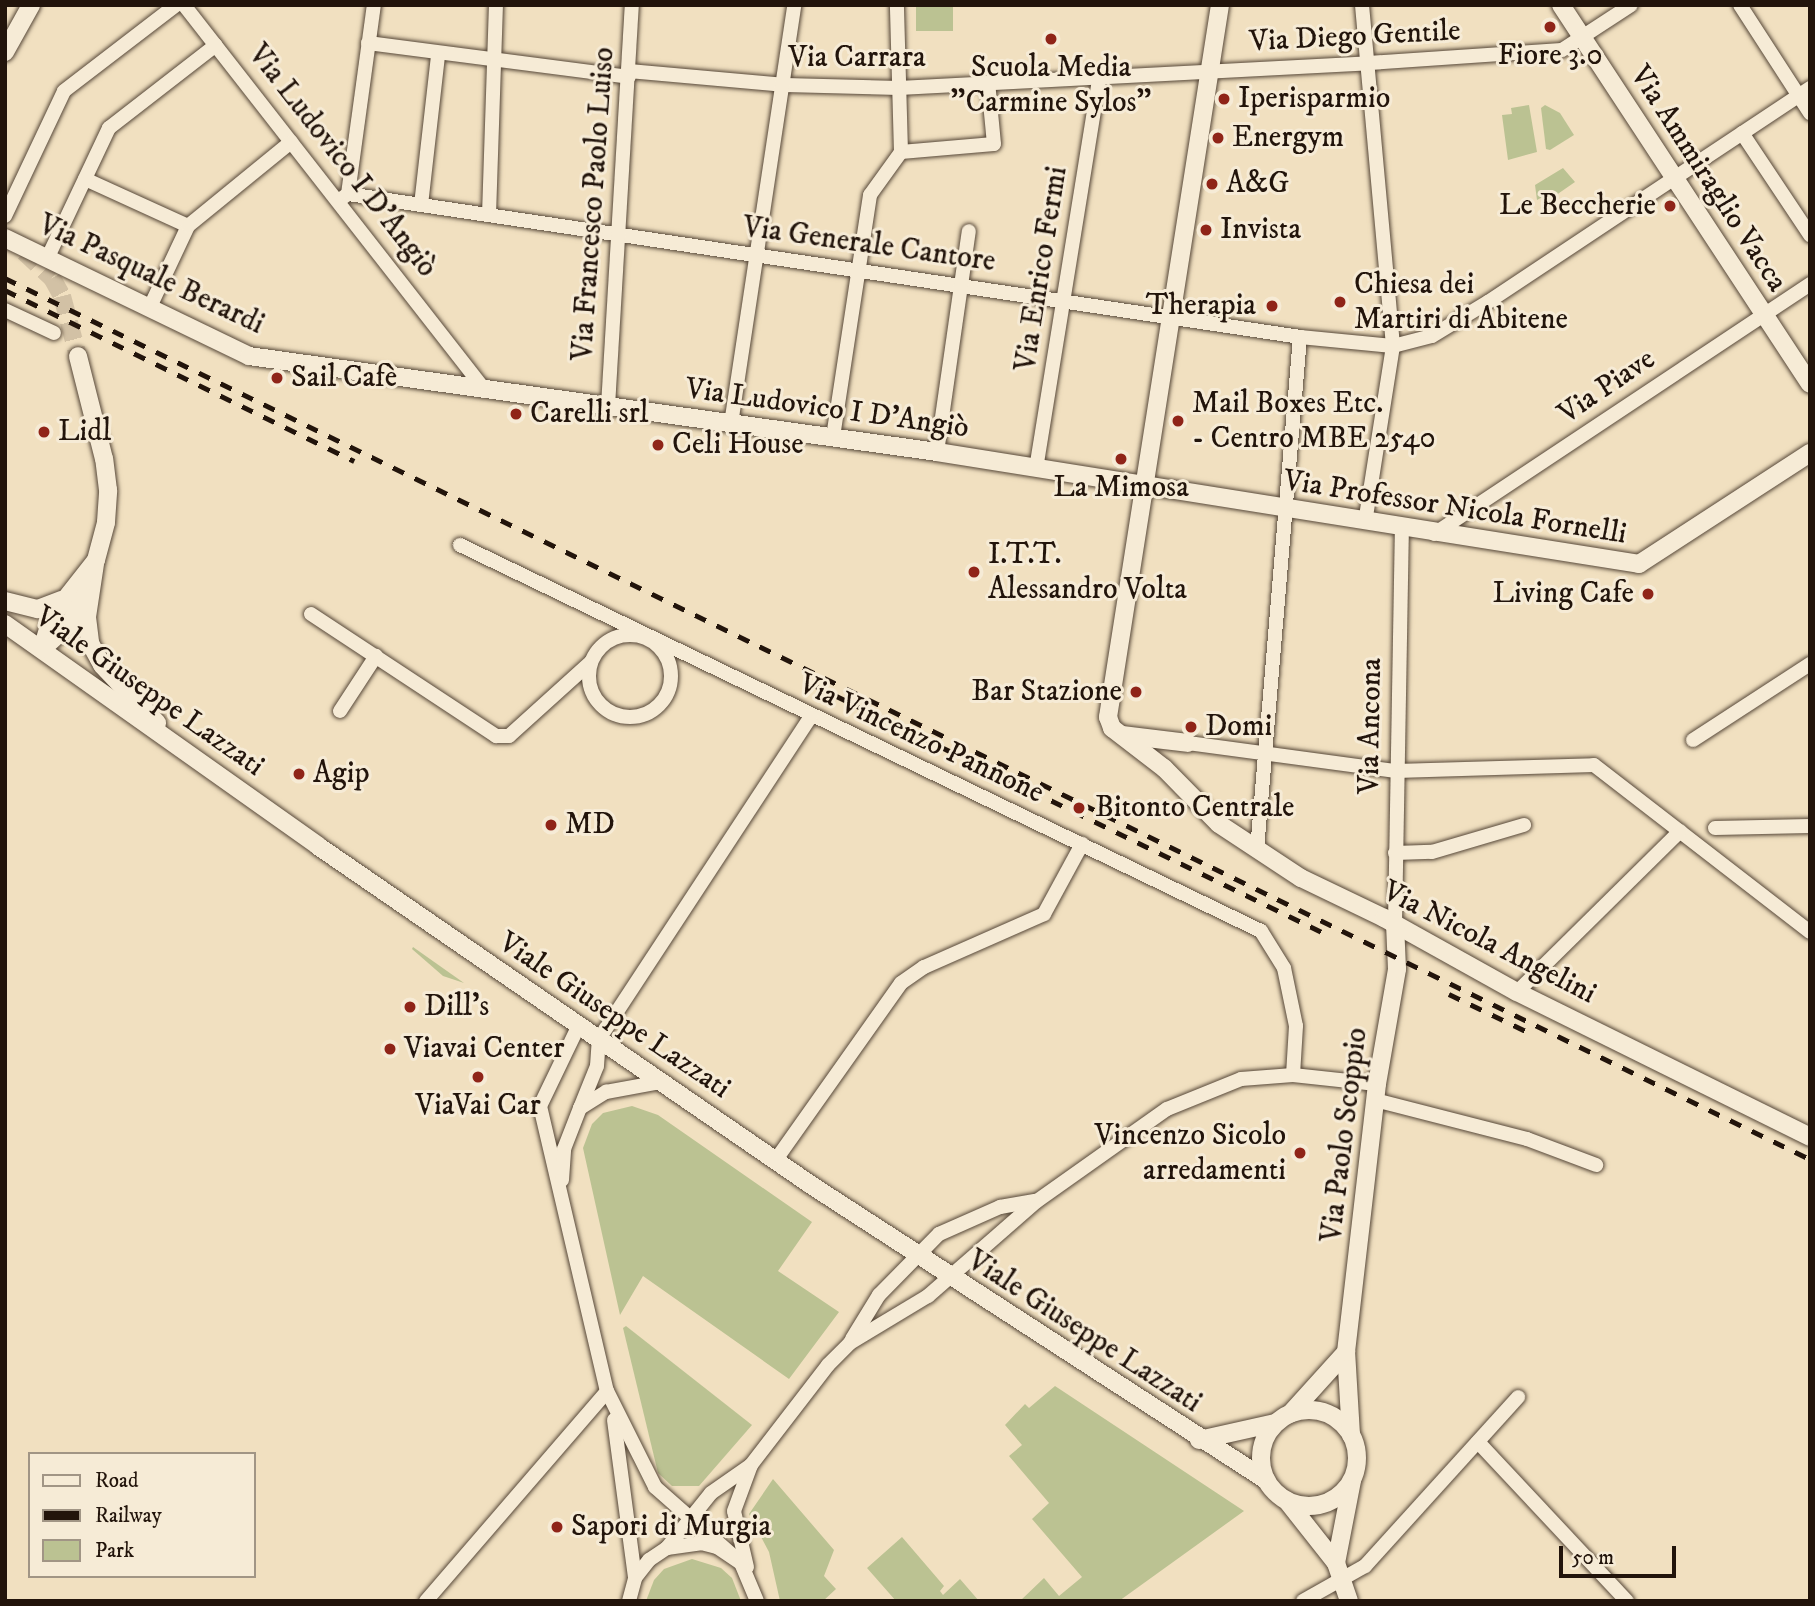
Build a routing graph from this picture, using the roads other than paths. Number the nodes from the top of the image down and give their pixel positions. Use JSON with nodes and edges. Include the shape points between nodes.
{"nodes":[{"id":1,"x":31,"y":5,"type":"edge"},
{"id":2,"x":176,"y":5,"type":"edge"},
{"id":3,"x":184,"y":5,"type":"edge"},
{"id":4,"x":374,"y":5,"type":"edge"},
{"id":5,"x":496,"y":5,"type":"edge"},
{"id":6,"x":632,"y":5,"type":"edge"},
{"id":7,"x":794,"y":5,"type":"edge"},
{"id":8,"x":897,"y":5,"type":"edge"},
{"id":9,"x":1220,"y":5,"type":"edge"},
{"id":10,"x":1362,"y":5,"type":"edge"},
{"id":11,"x":1561,"y":5,"type":"edge"},
{"id":12,"x":1631,"y":5,"type":"edge"},
{"id":13,"x":1740,"y":5,"type":"edge"},
{"id":14,"x":1583,"y":40,"type":"junction"},
{"id":15,"x":368,"y":43,"type":"junction"},
{"id":16,"x":216,"y":45,"type":"junction"},
{"id":17,"x":5,"y":52,"type":"edge"},
{"id":18,"x":438,"y":55,"type":"junction"},
{"id":19,"x":493,"y":62,"type":"junction"},
{"id":20,"x":1369,"y":64,"type":"junction"},
{"id":21,"x":1212,"y":71,"type":"junction"},
{"id":22,"x":629,"y":74,"type":"junction"},
{"id":23,"x":1100,"y":76,"type":"junction"},
{"id":24,"x":988,"y":82,"type":"junction"},
{"id":25,"x":785,"y":85,"type":"junction"},
{"id":26,"x":899,"y":88,"type":"junction"},
{"id":27,"x":1804,"y":92,"type":"edge"},
{"id":28,"x":1810,"y":113,"type":"edge"},
{"id":29,"x":1742,"y":133,"type":"junction"},
{"id":30,"x":291,"y":142,"type":"junction"},
{"id":31,"x":901,"y":152,"type":"junction"},
{"id":32,"x":85,"y":178,"type":"junction"},
{"id":33,"x":1672,"y":179,"type":"junction"},
{"id":34,"x":343,"y":198,"type":"junction"},
{"id":35,"x":421,"y":205,"type":"junction"},
{"id":36,"x":489,"y":215,"type":"junction"},
{"id":37,"x":5,"y":216,"type":"edge"},
{"id":38,"x":188,"y":226,"type":"junction"},
{"id":39,"x":969,"y":231,"type":"dead end"},
{"id":40,"x":619,"y":235,"type":"junction"},
{"id":41,"x":1810,"y":235,"type":"edge"},
{"id":42,"x":5,"y":238,"type":"edge"},
{"id":43,"x":756,"y":255,"type":"junction"},
{"id":44,"x":47,"y":260,"type":"junction"},
{"id":45,"x":859,"y":270,"type":"junction"},
{"id":46,"x":960,"y":285,"type":"junction"},
{"id":47,"x":1810,"y":285,"type":"edge"},
{"id":48,"x":1062,"y":301,"type":"junction"},
{"id":49,"x":149,"y":309,"type":"junction"},
{"id":50,"x":5,"y":310,"type":"edge"},
{"id":51,"x":1764,"y":314,"type":"junction"},
{"id":52,"x":1171,"y":318,"type":"junction"},
{"id":53,"x":54,"y":333,"type":"dead end"},
{"id":54,"x":1300,"y":337,"type":"junction"},
{"id":55,"x":1394,"y":346,"type":"junction"},
{"id":56,"x":78,"y":356,"type":"tunnel mouth"},
{"id":57,"x":1810,"y":384,"type":"edge"},
{"id":58,"x":483,"y":388,"type":"junction"},
{"id":59,"x":608,"y":406,"type":"junction"},
{"id":60,"x":732,"y":424,"type":"junction"},
{"id":61,"x":833,"y":437,"type":"junction"},
{"id":62,"x":937,"y":452,"type":"junction"},
{"id":63,"x":1810,"y":453,"type":"edge"},
{"id":64,"x":1036,"y":469,"type":"junction"},
{"id":65,"x":1143,"y":488,"type":"junction"},
{"id":66,"x":1285,"y":511,"type":"junction"},
{"id":67,"x":1365,"y":522,"type":"junction"},
{"id":68,"x":1402,"y":529,"type":"junction"},
{"id":69,"x":1434,"y":534,"type":"junction"},
{"id":70,"x":460,"y":545,"type":"dead end"},
{"id":71,"x":96,"y":560,"type":"junction"},
{"id":72,"x":69,"y":597,"type":"junction"},
{"id":73,"x":5,"y":601,"type":"edge"},
{"id":74,"x":311,"y":614,"type":"dead end"},
{"id":75,"x":5,"y":624,"type":"edge"},
{"id":76,"x":647,"y":637,"type":"junction"},
{"id":77,"x":42,"y":649,"type":"junction"},
{"id":78,"x":376,"y":656,"type":"junction"},
{"id":79,"x":591,"y":662,"type":"junction"},
{"id":80,"x":1810,"y":664,"type":"edge"},
{"id":81,"x":340,"y":711,"type":"dead end"},
{"id":82,"x":811,"y":716,"type":"junction"},
{"id":83,"x":1120,"y":734,"type":"junction"},
{"id":84,"x":1693,"y":740,"type":"dead end"},
{"id":85,"x":1188,"y":743,"type":"junction"},
{"id":86,"x":184,"y":751,"type":"junction"},
{"id":87,"x":1265,"y":755,"type":"junction"},
{"id":88,"x":1164,"y":768,"type":"junction"},
{"id":89,"x":1396,"y":771,"type":"junction"},
{"id":90,"x":1524,"y":825,"type":"dead end"},
{"id":91,"x":1810,"y":825,"type":"edge"},
{"id":92,"x":1715,"y":828,"type":"dead end"},
{"id":93,"x":1680,"y":831,"type":"junction"},
{"id":94,"x":1082,"y":844,"type":"junction"},
{"id":95,"x":1257,"y":850,"type":"junction"},
{"id":96,"x":1395,"y":853,"type":"junction"},
{"id":97,"x":1395,"y":924,"type":"junction"},
{"id":98,"x":1810,"y":932,"type":"edge"},
{"id":99,"x":1517,"y":992,"type":"junction"},
{"id":100,"x":579,"y":1025,"type":"junction"},
{"id":101,"x":598,"y":1039,"type":"junction"},
{"id":102,"x":1293,"y":1075,"type":"junction"},
{"id":103,"x":661,"y":1082,"type":"junction"},
{"id":104,"x":1376,"y":1092,"type":"junction"},
{"id":105,"x":580,"y":1108,"type":"junction"},
{"id":106,"x":1810,"y":1136,"type":"edge"},
{"id":107,"x":775,"y":1161,"type":"junction"},
{"id":108,"x":1597,"y":1165,"type":"dead end"},
{"id":109,"x":562,"y":1185,"type":"junction"},
{"id":110,"x":1037,"y":1201,"type":"junction"},
{"id":111,"x":916,"y":1256,"type":"junction"},
{"id":112,"x":950,"y":1278,"type":"junction"},
{"id":113,"x":850,"y":1343,"type":"junction"},
{"id":114,"x":1346,"y":1352,"type":"junction"},
{"id":115,"x":607,"y":1391,"type":"junction"},
{"id":116,"x":1518,"y":1398,"type":"dead end"},
{"id":117,"x":613,"y":1408,"type":"junction"},
{"id":118,"x":1283,"y":1419,"type":"junction"},
{"id":119,"x":1351,"y":1435,"type":"junction"},
{"id":120,"x":1199,"y":1440,"type":"junction"},
{"id":121,"x":1478,"y":1442,"type":"junction"},
{"id":122,"x":751,"y":1465,"type":"junction"},
{"id":123,"x":1353,"y":1478,"type":"junction"},
{"id":124,"x":1266,"y":1480,"type":"junction"},
{"id":125,"x":1287,"y":1501,"type":"junction"},
{"id":126,"x":689,"y":1517,"type":"junction"},
{"id":127,"x":667,"y":1548,"type":"junction"},
{"id":128,"x":732,"y":1555,"type":"junction"},
{"id":129,"x":1339,"y":1572,"type":"junction"},
{"id":130,"x":748,"y":1573,"type":"junction"},
{"id":131,"x":635,"y":1578,"type":"junction"},
{"id":132,"x":426,"y":1601,"type":"edge"},
{"id":133,"x":629,"y":1601,"type":"edge"},
{"id":134,"x":757,"y":1601,"type":"edge"},
{"id":135,"x":1303,"y":1601,"type":"edge"},
{"id":136,"x":1349,"y":1601,"type":"edge"},
{"id":137,"x":1627,"y":1601,"type":"edge"}],
"edges":[{"from":1,"to":17,"type":"street"},
{"from":2,"to":37,"type":"street","via":[[64,91]]},
{"from":3,"to":16,"type":"street","name":"Via Ludovico I D'Angiò"},
{"from":4,"to":15,"type":"street"},
{"from":5,"to":19,"type":"street"},
{"from":6,"to":22,"type":"street","name":"Via Francesco Paolo Luiso"},
{"from":7,"to":25,"type":"street"},
{"from":8,"to":26,"type":"street"},
{"from":9,"to":21,"type":"street"},
{"from":10,"to":20,"type":"street"},
{"from":11,"to":14,"type":"street","name":"Via Ammiraglio Vacca"},
{"from":12,"to":14,"type":"street","name":"Via Diego Gentile"},
{"from":13,"to":27,"type":"street"},
{"from":14,"to":20,"type":"street","name":"Via Diego Gentile","via":[[1556,51]]},
{"from":14,"to":33,"type":"street","name":"Via Ammiraglio Vacca"},
{"from":15,"to":18,"type":"street","name":"Via Carrara"},
{"from":15,"to":34,"type":"street"},
{"from":16,"to":30,"type":"street","name":"Via Ludovico I D'Angiò"},
{"from":16,"to":32,"type":"street","via":[[109,128]]},
{"from":18,"to":19,"type":"street","name":"Via Carrara"},
{"from":18,"to":35,"type":"street"},
{"from":19,"to":22,"type":"street","name":"Via Carrara"},
{"from":19,"to":36,"type":"street"},
{"from":20,"to":21,"type":"street","name":"Via Diego Gentile"},
{"from":20,"to":55,"type":"street"},
{"from":21,"to":23,"type":"street","name":"Via Carrara"},
{"from":21,"to":52,"type":"street"},
{"from":22,"to":25,"type":"street","name":"Via Carrara"},
{"from":22,"to":40,"type":"street","name":"Via Francesco Paolo Luiso"},
{"from":23,"to":24,"type":"street","name":"Via Carrara"},
{"from":23,"to":48,"type":"street","name":"Via Enrico Fermi"},
{"from":24,"to":26,"type":"street","name":"Via Carrara"},
{"from":24,"to":31,"type":"street","via":[[994,144]]},
{"from":25,"to":26,"type":"street","name":"Via Carrara"},
{"from":25,"to":43,"type":"street"},
{"from":26,"to":31,"type":"street"},
{"from":27,"to":28,"type":"street"},
{"from":27,"to":29,"type":"street"},
{"from":29,"to":33,"type":"street"},
{"from":29,"to":41,"type":"street"},
{"from":30,"to":34,"type":"street","name":"Via Ludovico I D'Angiò"},
{"from":30,"to":38,"type":"street"},
{"from":31,"to":45,"type":"street","via":[[870,195]]},
{"from":32,"to":38,"type":"street"},
{"from":32,"to":44,"type":"street"},
{"from":33,"to":51,"type":"street","name":"Via Ammiraglio Vacca"},
{"from":33,"to":55,"type":"street","via":[[1432,336]]},
{"from":34,"to":35,"type":"street","name":"Via Generale Cantore"},
{"from":34,"to":58,"type":"street","name":"Via Ludovico I D'Angiò"},
{"from":35,"to":36,"type":"street","name":"Via Generale Cantore"},
{"from":36,"to":40,"type":"street","name":"Via Generale Cantore"},
{"from":38,"to":49,"type":"street"},
{"from":39,"to":46,"type":"street"},
{"from":40,"to":43,"type":"street","name":"Via Generale Cantore"},
{"from":40,"to":59,"type":"street","name":"Via Francesco Paolo Luiso"},
{"from":42,"to":44,"type":"street","name":"Via Pasquale Berardi"},
{"from":43,"to":45,"type":"street","name":"Via Generale Cantore"},
{"from":43,"to":60,"type":"street"},
{"from":44,"to":49,"type":"street","name":"Via Pasquale Berardi"},
{"from":45,"to":46,"type":"street","name":"Via Generale Cantore"},
{"from":45,"to":61,"type":"street"},
{"from":46,"to":48,"type":"street","name":"Via Generale Cantore"},
{"from":46,"to":62,"type":"street"},
{"from":47,"to":51,"type":"street","name":"Via Piave"},
{"from":48,"to":52,"type":"street","name":"Via Generale Cantore"},
{"from":48,"to":64,"type":"street","name":"Via Enrico Fermi"},
{"from":49,"to":58,"type":"street","name":"Via Pasquale Berardi","via":[[249,356]]},
{"from":50,"to":53,"type":"street"},
{"from":51,"to":57,"type":"street","name":"Via Ammiraglio Vacca"},
{"from":51,"to":69,"type":"street","name":"Via Piave"},
{"from":52,"to":54,"type":"street","name":"Via Generale Cantore"},
{"from":52,"to":65,"type":"street"},
{"from":54,"to":55,"type":"street","name":"Via Generale Cantore"},
{"from":54,"to":66,"type":"street"},
{"from":55,"to":67,"type":"street"},
{"from":56,"to":71,"type":"street","via":[[108,489]]},
{"from":58,"to":59,"type":"street","name":"Via Ludovico I D'Angiò"},
{"from":59,"to":60,"type":"street","name":"Via Ludovico I D'Angiò"},
{"from":60,"to":61,"type":"street","name":"Via Ludovico I D'Angiò"},
{"from":61,"to":62,"type":"street","name":"Via Ludovico I D'Angiò"},
{"from":62,"to":64,"type":"street","name":"Via Ludovico I D'Angiò"},
{"from":63,"to":69,"type":"street","name":"Via Professor Nicola Fornelli","via":[[1639,564]]},
{"from":64,"to":65,"type":"street","name":"Via Ludovico I D'Angiò"},
{"from":65,"to":66,"type":"street","name":"Via Professor Nicola Fornelli"},
{"from":65,"to":83,"type":"street","name":"Via Nicola Angelini","via":[[1108,717]]},
{"from":66,"to":67,"type":"street","name":"Via Professor Nicola Fornelli"},
{"from":66,"to":87,"type":"street"},
{"from":67,"to":68,"type":"street","name":"Via Professor Nicola Fornelli"},
{"from":68,"to":69,"type":"street","name":"Via Professor Nicola Fornelli"},
{"from":68,"to":89,"type":"street","name":"Via Ancona"},
{"from":70,"to":76,"type":"street","name":"Via Vincenzo Pannone"},
{"from":71,"to":72,"type":"street"},
{"from":71,"to":77,"type":"street","via":[[82,606],[60,635]]},
{"from":71,"to":86,"type":"street","via":[[86,617],[90,643],[102,665]]},
{"from":72,"to":73,"type":"street","via":[[38,609]]},
{"from":72,"to":77,"type":"street","via":[[46,626]]},
{"from":74,"to":78,"type":"street"},
{"from":75,"to":77,"type":"street","name":"Viale Giuseppe Lazzati"},
{"from":76,"to":79,"type":"street","via":[[618,636]]},
{"from":76,"to":79,"type":"street","via":[[666,657],[670,677],[665,697],[643,715],[631,717],[606,709],[591,688]]},
{"from":76,"to":82,"type":"street","name":"Via Vincenzo Pannone"},
{"from":77,"to":86,"type":"street","name":"Viale Giuseppe Lazzati"},
{"from":78,"to":79,"type":"street","via":[[496,736],[509,736]]},
{"from":78,"to":81,"type":"street"},
{"from":80,"to":84,"type":"street"},
{"from":82,"to":94,"type":"street","name":"Via Vincenzo Pannone"},
{"from":82,"to":101,"type":"street"},
{"from":83,"to":85,"type":"street"},
{"from":83,"to":88,"type":"street","name":"Via Nicola Angelini"},
{"from":85,"to":87,"type":"street"},
{"from":85,"to":88,"type":"street"},
{"from":86,"to":100,"type":"street","name":"Viale Giuseppe Lazzati"},
{"from":87,"to":89,"type":"street"},
{"from":87,"to":95,"type":"street"},
{"from":88,"to":95,"type":"street","name":"Via Nicola Angelini","via":[[1219,824]]},
{"from":89,"to":93,"type":"street","via":[[1594,765]]},
{"from":89,"to":96,"type":"street","name":"Via Ancona"},
{"from":90,"to":96,"type":"street","via":[[1432,852]]},
{"from":91,"to":92,"type":"street"},
{"from":93,"to":98,"type":"street"},
{"from":93,"to":99,"type":"street"},
{"from":94,"to":102,"type":"street","name":"Via Vincenzo Pannone","via":[[1261,931],[1284,968],[1296,1026]]},
{"from":94,"to":107,"type":"street","via":[[1044,914],[924,967],[901,982]]},
{"from":95,"to":97,"type":"street","name":"Via Nicola Angelini","via":[[1301,878]]},
{"from":96,"to":97,"type":"street","name":"Via Ancona"},
{"from":97,"to":99,"type":"street","name":"Via Nicola Angelini"},
{"from":97,"to":104,"type":"street","name":"Via Paolo Scoppio","via":[[1397,969]]},
{"from":99,"to":106,"type":"street","name":"Via Nicola Angelini"},
{"from":100,"to":101,"type":"street","name":"Viale Giuseppe Lazzati"},
{"from":100,"to":109,"type":"street","via":[[540,1106],[546,1142]]},
{"from":101,"to":103,"type":"street","name":"Viale Giuseppe Lazzati"},
{"from":101,"to":105,"type":"street","via":[[597,1066]]},
{"from":102,"to":104,"type":"street"},
{"from":102,"to":110,"type":"street","via":[[1241,1079],[1167,1109]]},
{"from":103,"to":105,"type":"street","via":[[606,1092]]},
{"from":103,"to":107,"type":"street","name":"Viale Giuseppe Lazzati"},
{"from":104,"to":108,"type":"street"},
{"from":104,"to":114,"type":"street","name":"Via Paolo Scoppio"},
{"from":105,"to":109,"type":"street","via":[[564,1149]]},
{"from":107,"to":111,"type":"street","name":"Viale Giuseppe Lazzati"},
{"from":109,"to":115,"type":"street"},
{"from":110,"to":111,"type":"street","via":[[969,1219],[939,1234]]},
{"from":110,"to":112,"type":"street"},
{"from":111,"to":112,"type":"street","name":"Viale Giuseppe Lazzati"},
{"from":111,"to":113,"type":"street","via":[[879,1294]]},
{"from":112,"to":113,"type":"street"},
{"from":112,"to":120,"type":"street","name":"Viale Giuseppe Lazzati"},
{"from":113,"to":122,"type":"street"},
{"from":114,"to":118,"type":"street"},
{"from":114,"to":119,"type":"street","name":"Via Paolo Scoppio"},
{"from":115,"to":117,"type":"street"},
{"from":115,"to":132,"type":"street"},
{"from":116,"to":121,"type":"street"},
{"from":117,"to":126,"type":"street","via":[[645,1474],[664,1498]]},
{"from":117,"to":131,"type":"street"},
{"from":118,"to":119,"type":"street","via":[[1311,1410],[1331,1415]]},
{"from":118,"to":120,"type":"street"},
{"from":118,"to":124,"type":"street","via":[[1261,1450]]},
{"from":119,"to":123,"type":"street","via":[[1357,1464]]},
{"from":120,"to":124,"type":"street","name":"Viale Giuseppe Lazzati"},
{"from":121,"to":129,"type":"street","via":[[1365,1566]]},
{"from":121,"to":137,"type":"street"},
{"from":122,"to":126,"type":"street","via":[[711,1493]]},
{"from":122,"to":130,"type":"street","via":[[734,1511]]},
{"from":123,"to":125,"type":"street","via":[[1332,1501],[1317,1506]]},
{"from":123,"to":129,"type":"street"},
{"from":124,"to":125,"type":"street"},
{"from":125,"to":129,"type":"street"},
{"from":126,"to":127,"type":"street"},
{"from":126,"to":128,"type":"street"},
{"from":127,"to":128,"type":"street","via":[[701,1543]]},
{"from":127,"to":131,"type":"street","via":[[649,1560]]},
{"from":128,"to":130,"type":"street"},
{"from":129,"to":135,"type":"street"},
{"from":129,"to":136,"type":"street"},
{"from":130,"to":134,"type":"street"},
{"from":131,"to":133,"type":"street"}]}
